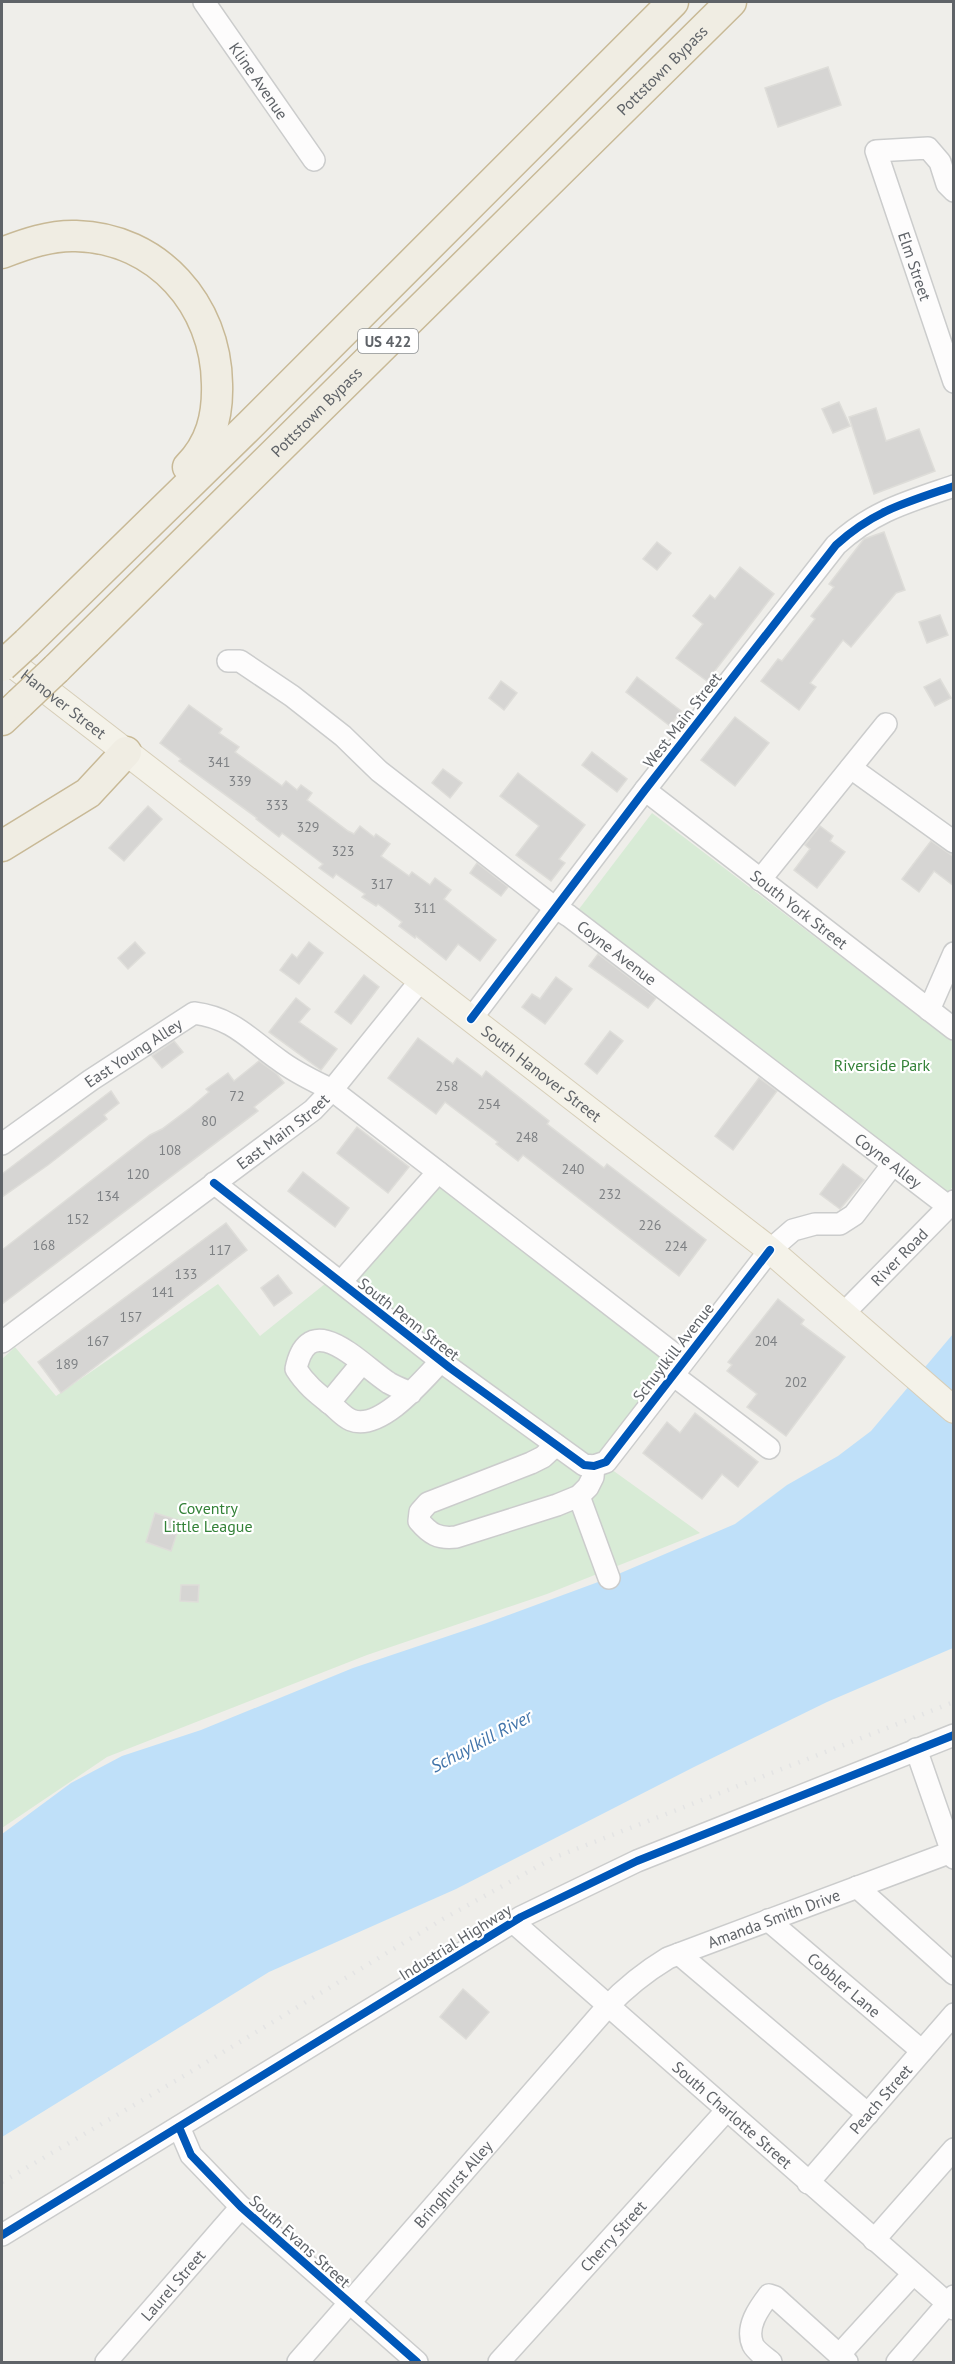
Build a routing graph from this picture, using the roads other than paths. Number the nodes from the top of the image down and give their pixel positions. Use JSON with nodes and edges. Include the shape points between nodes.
{"nodes":[{"id":1,"x":204,"y":2,"type":"edge"},
{"id":2,"x":663,"y":2,"type":"edge"},
{"id":3,"x":673,"y":2,"type":"edge"},
{"id":4,"x":729,"y":5,"type":"edge"},
{"id":5,"x":602,"y":72,"type":"junction"},
{"id":6,"x":314,"y":160,"type":"dead end"},
{"id":7,"x":954,"y":191,"type":"edge"},
{"id":8,"x":2,"y":253,"type":"edge"},
{"id":9,"x":954,"y":382,"type":"edge"},
{"id":10,"x":954,"y":486,"type":"edge"},
{"id":11,"x":157,"y":518,"type":"junction"},
{"id":12,"x":14,"y":650,"type":"edge"},
{"id":13,"x":228,"y":661,"type":"dead end"},
{"id":14,"x":2,"y":666,"type":"edge"},
{"id":15,"x":11,"y":711,"type":"edge"},
{"id":16,"x":886,"y":724,"type":"dead end"},
{"id":17,"x":126,"y":752,"type":"junction"},
{"id":18,"x":851,"y":768,"type":"junction"},
{"id":19,"x":645,"y":790,"type":"junction"},
{"id":20,"x":954,"y":842,"type":"edge"},
{"id":21,"x":2,"y":846,"type":"edge"},
{"id":22,"x":760,"y":880,"type":"junction"},
{"id":23,"x":555,"y":907,"type":"junction"},
{"id":24,"x":954,"y":953,"type":"edge"},
{"id":25,"x":421,"y":980,"type":"junction"},
{"id":26,"x":929,"y":1010,"type":"junction"},
{"id":27,"x":471,"y":1019,"type":"junction"},
{"id":28,"x":954,"y":1029,"type":"edge"},
{"id":29,"x":332,"y":1090,"type":"junction"},
{"id":30,"x":826,"y":1113,"type":"joint"},
{"id":31,"x":2,"y":1144,"type":"edge"},
{"id":32,"x":892,"y":1164,"type":"junction"},
{"id":33,"x":438,"y":1172,"type":"junction"},
{"id":34,"x":214,"y":1183,"type":"junction"},
{"id":35,"x":951,"y":1204,"type":"edge"},
{"id":36,"x":770,"y":1250,"type":"junction"},
{"id":37,"x":341,"y":1282,"type":"junction"},
{"id":38,"x":843,"y":1314,"type":"junction"},
{"id":39,"x":2,"y":1342,"type":"edge"},
{"id":40,"x":441,"y":1361,"type":"junction"},
{"id":41,"x":362,"y":1363,"type":"junction"},
{"id":42,"x":678,"y":1368,"type":"junction"},
{"id":43,"x":411,"y":1393,"type":"junction"},
{"id":44,"x":329,"y":1403,"type":"junction"},
{"id":45,"x":954,"y":1410,"type":"edge"},
{"id":46,"x":556,"y":1444,"type":"junction"},
{"id":47,"x":769,"y":1448,"type":"dead end"},
{"id":48,"x":594,"y":1466,"type":"junction"},
{"id":49,"x":579,"y":1496,"type":"junction"},
{"id":50,"x":609,"y":1578,"type":"dead end"},
{"id":51,"x":954,"y":1735,"type":"edge"},
{"id":52,"x":916,"y":1749,"type":"junction"},
{"id":53,"x":953,"y":1854,"type":"edge"},
{"id":54,"x":857,"y":1887,"type":"junction"},
{"id":55,"x":768,"y":1920,"type":"junction"},
{"id":56,"x":513,"y":1922,"type":"junction"},
{"id":57,"x":679,"y":1954,"type":"junction"},
{"id":58,"x":954,"y":1974,"type":"edge"},
{"id":59,"x":607,"y":2007,"type":"junction"},
{"id":60,"x":954,"y":2014,"type":"edge"},
{"id":61,"x":922,"y":2051,"type":"junction"},
{"id":62,"x":726,"y":2111,"type":"junction"},
{"id":63,"x":868,"y":2114,"type":"junction"},
{"id":64,"x":179,"y":2127,"type":"junction"},
{"id":65,"x":954,"y":2149,"type":"edge"},
{"id":66,"x":808,"y":2183,"type":"junction"},
{"id":67,"x":241,"y":2207,"type":"junction"},
{"id":68,"x":2,"y":2235,"type":"edge"},
{"id":69,"x":874,"y":2240,"type":"junction"},
{"id":70,"x":913,"y":2274,"type":"junction"},
{"id":71,"x":349,"y":2303,"type":"junction"},
{"id":72,"x":951,"y":2303,"type":"edge"},
{"id":73,"x":843,"y":2359,"type":"edge"},
{"id":74,"x":106,"y":2362,"type":"edge"},
{"id":75,"x":298,"y":2362,"type":"edge"},
{"id":76,"x":417,"y":2362,"type":"edge"},
{"id":77,"x":499,"y":2362,"type":"edge"},
{"id":78,"x":771,"y":2362,"type":"edge"},
{"id":79,"x":897,"y":2362,"type":"edge"}],
"edges":[{"from":1,"to":6,"type":"street","name":"Kline Avenue"},
{"from":2,"to":5,"type":"highway"},
{"from":3,"to":5,"type":"highway","number":"US 422"},
{"from":4,"to":15,"type":"highway","name":"Pottstown Bypass","number":"US 422","bridge":true},
{"from":5,"to":11,"type":"highway","number":"US 422"},
{"from":7,"to":9,"type":"street","name":"Elm Street","via":[[947,184],[940,162],[928,148],[876,151]]},
{"from":8,"to":11,"type":"highway","via":[[41,240],[74,236],[110,241],[154,260],[177,279],[194,302],[216,360],[212,432],[199,457],[161,494]]},
{"from":10,"to":19,"type":"street","name":"West Main Street","via":[[876,515],[836,545]]},
{"from":11,"to":12,"type":"highway","number":"US 422"},
{"from":12,"to":14,"type":"highway","number":"US 422","bridge":true},
{"from":12,"to":17,"type":"main road","name":"Hanover Street","via":[[52,698]]},
{"from":13,"to":23,"type":"street","name":"Coyne Avenue","via":[[240,662],[292,696],[343,736],[379,771]]},
{"from":16,"to":18,"type":"street"},
{"from":17,"to":21,"type":"highway","via":[[88,793]]},
{"from":17,"to":25,"type":"main road","name":"South Hanover Street"},
{"from":18,"to":20,"type":"street"},
{"from":18,"to":22,"type":"street"},
{"from":19,"to":22,"type":"street","name":"South York Street"},
{"from":19,"to":23,"type":"street","name":"West Main Street"},
{"from":22,"to":26,"type":"street","name":"South York Street"},
{"from":23,"to":27,"type":"street","name":"West Main Street"},
{"from":23,"to":30,"type":"street","name":"Coyne Avenue"},
{"from":24,"to":26,"type":"street"},
{"from":25,"to":27,"type":"main road","name":"South Hanover Street"},
{"from":25,"to":29,"type":"street","name":"East Main Street"},
{"from":26,"to":28,"type":"street","name":"South York Street"},
{"from":27,"to":36,"type":"main road","name":"South Hanover Street"},
{"from":29,"to":31,"type":"street","name":"East Young Alley","via":[[279,1061],[236,1027],[214,1016],[194,1013]]},
{"from":29,"to":33,"type":"street"},
{"from":29,"to":34,"type":"street","name":"East Main Street","via":[[313,1110]]},
{"from":30,"to":32,"type":"street","name":"Coyne Alley"},
{"from":32,"to":35,"type":"street","name":"Coyne Alley"},
{"from":32,"to":36,"type":"street","name":"Schuylkill Avenue","via":[[854,1215],[840,1224],[815,1224],[793,1230]]},
{"from":33,"to":37,"type":"street"},
{"from":33,"to":42,"type":"street"},
{"from":34,"to":37,"type":"street","name":"South Penn Street"},
{"from":34,"to":39,"type":"street","name":"East Main Street"},
{"from":35,"to":38,"type":"street","name":"River Road"},
{"from":36,"to":38,"type":"main road","name":"South Hanover Street"},
{"from":36,"to":42,"type":"street","name":"Schuylkill Avenue"},
{"from":37,"to":40,"type":"street","name":"South Penn Street"},
{"from":38,"to":45,"type":"main road","name":"South Hanover Street"},
{"from":40,"to":43,"type":"street"},
{"from":40,"to":46,"type":"street","name":"South Penn Street"},
{"from":41,"to":43,"type":"street"},
{"from":41,"to":44,"type":"street"},
{"from":41,"to":44,"type":"street","via":[[336,1343],[321,1340],[308,1344],[296,1369],[305,1384]]},
{"from":42,"to":47,"type":"street"},
{"from":42,"to":48,"type":"street","name":"Schuylkill Avenue","via":[[606,1462]]},
{"from":43,"to":44,"type":"street","via":[[386,1413],[363,1422],[351,1420]]},
{"from":46,"to":48,"type":"street","name":"South Penn Street","via":[[584,1465]]},
{"from":46,"to":49,"type":"street","via":[[531,1463],[428,1503],[420,1512],[419,1521],[429,1533],[456,1537]]},
{"from":48,"to":49,"type":"street","via":[[593,1477]]},
{"from":49,"to":50,"type":"street"},
{"from":51,"to":52,"type":"street","name":"Industrial Highway"},
{"from":52,"to":53,"type":"street"},
{"from":52,"to":56,"type":"street","name":"Industrial Highway","via":[[637,1861]]},
{"from":53,"to":54,"type":"street","name":"Amanda Smith Drive"},
{"from":54,"to":55,"type":"street","name":"Amanda Smith Drive"},
{"from":54,"to":58,"type":"street"},
{"from":55,"to":57,"type":"street","name":"Amanda Smith Drive"},
{"from":55,"to":61,"type":"street","name":"Cobbler Lane"},
{"from":56,"to":59,"type":"street","name":"South Charlotte Street"},
{"from":56,"to":64,"type":"street","name":"Industrial Highway"},
{"from":57,"to":59,"type":"street","name":"Amanda Smith Drive","via":[[644,1973]]},
{"from":57,"to":63,"type":"street"},
{"from":59,"to":62,"type":"street","name":"South Charlotte Street"},
{"from":59,"to":71,"type":"street","name":"Bringhurst Alley"},
{"from":60,"to":61,"type":"street","name":"Peach Street"},
{"from":61,"to":63,"type":"street","name":"Peach Street"},
{"from":62,"to":66,"type":"street","name":"South Charlotte Street"},
{"from":62,"to":77,"type":"street","name":"Cherry Street"},
{"from":63,"to":66,"type":"street","name":"Peach Street"},
{"from":64,"to":67,"type":"street","name":"South Evans Street","via":[[192,2155]]},
{"from":64,"to":68,"type":"street","name":"Industrial Highway"},
{"from":65,"to":69,"type":"street"},
{"from":66,"to":69,"type":"street","name":"South Charlotte Street"},
{"from":67,"to":71,"type":"street","name":"South Evans Street"},
{"from":67,"to":74,"type":"street","name":"Laurel Street"},
{"from":69,"to":70,"type":"street","name":"South Charlotte Street"},
{"from":70,"to":72,"type":"street","name":"South Charlotte Street"},
{"from":70,"to":73,"type":"street"},
{"from":71,"to":75,"type":"street","name":"Bringhurst Alley"},
{"from":71,"to":76,"type":"street","name":"South Evans Street"},
{"from":72,"to":79,"type":"street"},
{"from":73,"to":78,"type":"street","via":[[769,2295],[751,2330],[753,2346]]}]}
